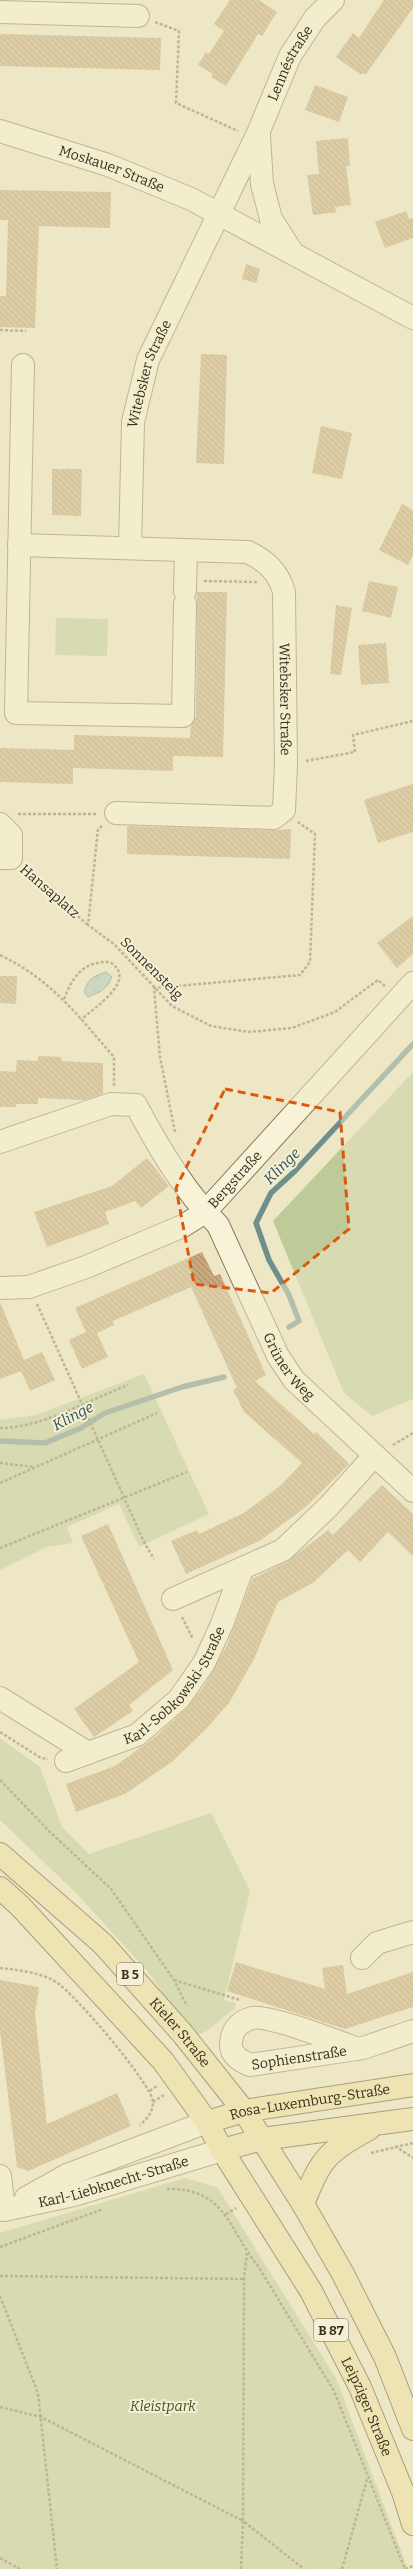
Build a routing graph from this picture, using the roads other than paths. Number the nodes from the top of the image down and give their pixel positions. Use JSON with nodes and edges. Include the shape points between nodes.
{"nodes":[{"id":1,"x":333,"y":0,"type":"edge"},
{"id":2,"x":0,"y":12,"type":"edge"},
{"id":3,"x":138,"y":16,"type":"road end"},
{"id":4,"x":0,"y":131,"type":"edge"},
{"id":5,"x":258,"y":134,"type":"junction"},
{"id":6,"x":220,"y":213,"type":"junction"},
{"id":7,"x":294,"y":254,"type":"junction"},
{"id":8,"x":413,"y":318,"type":"edge"},
{"id":9,"x":23,"y":365,"type":"dead end"},
{"id":10,"x":19,"y":545,"type":"junction"},
{"id":11,"x":130,"y":548,"type":"junction"},
{"id":12,"x":186,"y":550,"type":"junction"},
{"id":13,"x":116,"y":814,"type":"road end"},
{"id":14,"x":8,"y":819,"type":"edge"},
{"id":15,"x":6,"y":858,"type":"edge"},
{"id":16,"x":406,"y":990,"type":"edge"},
{"id":17,"x":0,"y":1142,"type":"edge"},
{"id":18,"x":205,"y":1212,"type":"junction"},
{"id":19,"x":0,"y":1288,"type":"edge"},
{"id":20,"x":374,"y":1456,"type":"junction"},
{"id":21,"x":413,"y":1491,"type":"edge"},
{"id":22,"x":242,"y":1569,"type":"junction"},
{"id":23,"x":173,"y":1599,"type":"road end"},
{"id":24,"x":0,"y":1698,"type":"edge"},
{"id":25,"x":88,"y":1753,"type":"junction"},
{"id":26,"x":66,"y":1761,"type":"dead end"},
{"id":27,"x":0,"y":1854,"type":"edge"},
{"id":28,"x":0,"y":1888,"type":"edge"},
{"id":29,"x":413,"y":1932,"type":"edge"},
{"id":30,"x":362,"y":1958,"type":"dead end"},
{"id":31,"x":413,"y":2031,"type":"edge"},
{"id":32,"x":358,"y":2049,"type":"junction"},
{"id":33,"x":413,"y":2085,"type":"edge"},
{"id":34,"x":244,"y":2110,"type":"junction"},
{"id":35,"x":413,"y":2119,"type":"edge"},
{"id":36,"x":208,"y":2122,"type":"junction"},
{"id":37,"x":382,"y":2122,"type":"junction"},
{"id":38,"x":262,"y":2139,"type":"junction"},
{"id":39,"x":222,"y":2150,"type":"junction"},
{"id":40,"x":0,"y":2176,"type":"edge"},
{"id":41,"x":303,"y":2204,"type":"junction"},
{"id":42,"x":2,"y":2210,"type":"edge"},
{"id":43,"x":413,"y":2429,"type":"edge"},
{"id":44,"x":413,"y":2524,"type":"edge"}],
"edges":[{"from":1,"to":5,"type":"street","name":"Lennéstraße","via":[[315,18],[290,56]]},
{"from":2,"to":3,"type":"street"},
{"from":4,"to":6,"type":"street","name":"Moskauer Straße","via":[[108,165]]},
{"from":5,"to":6,"type":"street","name":"Lennéstraße"},
{"from":5,"to":7,"type":"street","name":"Lennéstraße","via":[[262,184],[271,219]]},
{"from":6,"to":7,"type":"street","name":"Lennéstraße"},
{"from":6,"to":11,"type":"street","name":"Witebsker Straße","via":[[148,360],[134,422]]},
{"from":7,"to":8,"type":"street","name":"Lennéstraße"},
{"from":9,"to":10,"type":"street"},
{"from":10,"to":11,"type":"street"},
{"from":10,"to":12,"type":"street","via":[[16,713],[183,716]]},
{"from":11,"to":12,"type":"street"},
{"from":12,"to":13,"type":"street","name":"Witebsker Straße","via":[[248,552],[265,560],[282,583],[286,764],[284,810],[274,818]]},
{"from":14,"to":15,"type":"street","name":"Hansaplatz","via":[[11,836]]},
{"from":16,"to":18,"type":"street","name":"Bergstraße"},
{"from":17,"to":18,"type":"street","name":"Grüner Weg","via":[[111,1104],[136,1104],[171,1165]]},
{"from":18,"to":19,"type":"street","name":"Bergstraße","via":[[183,1226],[134,1248],[29,1287]]},
{"from":18,"to":20,"type":"street","name":"Grüner Weg","via":[[218,1225],[282,1362],[294,1380]]},
{"from":20,"to":21,"type":"street","name":"Grüner Weg"},
{"from":20,"to":22,"type":"street","via":[[329,1506],[283,1550]]},
{"from":22,"to":23,"type":"street"},
{"from":22,"to":25,"type":"street","name":"Karl-Sobkowski-Straße","via":[[222,1624],[204,1663],[179,1699],[137,1735]]},
{"from":24,"to":25,"type":"street"},
{"from":25,"to":26,"type":"street","name":"Karl-Sobkowski-Straße"},
{"from":27,"to":34,"type":"main road","name":"Kieler Straße","number":"B 5","via":[[103,1944],[182,2033]]},
{"from":28,"to":36,"type":"main road","number":"B 5","via":[[20,1906],[163,2062]]},
{"from":29,"to":30,"type":"street","via":[[377,1943]]},
{"from":31,"to":32,"type":"street","name":"Sophienstraße"},
{"from":32,"to":32,"type":"street","name":"Sophienstraße","via":[[270,2020],[253,2018],[238,2026],[231,2035],[231,2050],[239,2060],[250,2065]]},
{"from":33,"to":34,"type":"main road","name":"Rosa-Luxemburg-Straße"},
{"from":34,"to":36,"type":"main road","name":"Rosa-Luxemburg-Straße"},
{"from":34,"to":38,"type":"main road","name":"Kieler Straße","number":"B 5"},
{"from":35,"to":37,"type":"main road","name":"Rosa-Luxemburg-Straße"},
{"from":36,"to":39,"type":"main road","number":"B 5"},
{"from":36,"to":42,"type":"street","name":"Karl-Liebknecht-Straße","via":[[67,2175]]},
{"from":37,"to":38,"type":"main road","name":"Rosa-Luxemburg-Straße"},
{"from":37,"to":41,"type":"main road","via":[[354,2137],[324,2159],[317,2169]]},
{"from":38,"to":39,"type":"main road","name":"Rosa-Luxemburg-Straße"},
{"from":38,"to":41,"type":"main road","number":"B 87"},
{"from":39,"to":42,"type":"street","name":"Karl-Liebknecht-Straße","via":[[74,2195]]},
{"from":39,"to":44,"type":"main road","name":"Leipziger Straße","number":"B 87","via":[[311,2291],[360,2387],[403,2492]]},
{"from":40,"to":42,"type":"street"},
{"from":41,"to":43,"type":"main road","number":"B 87","via":[[343,2274],[385,2357]]}]}
